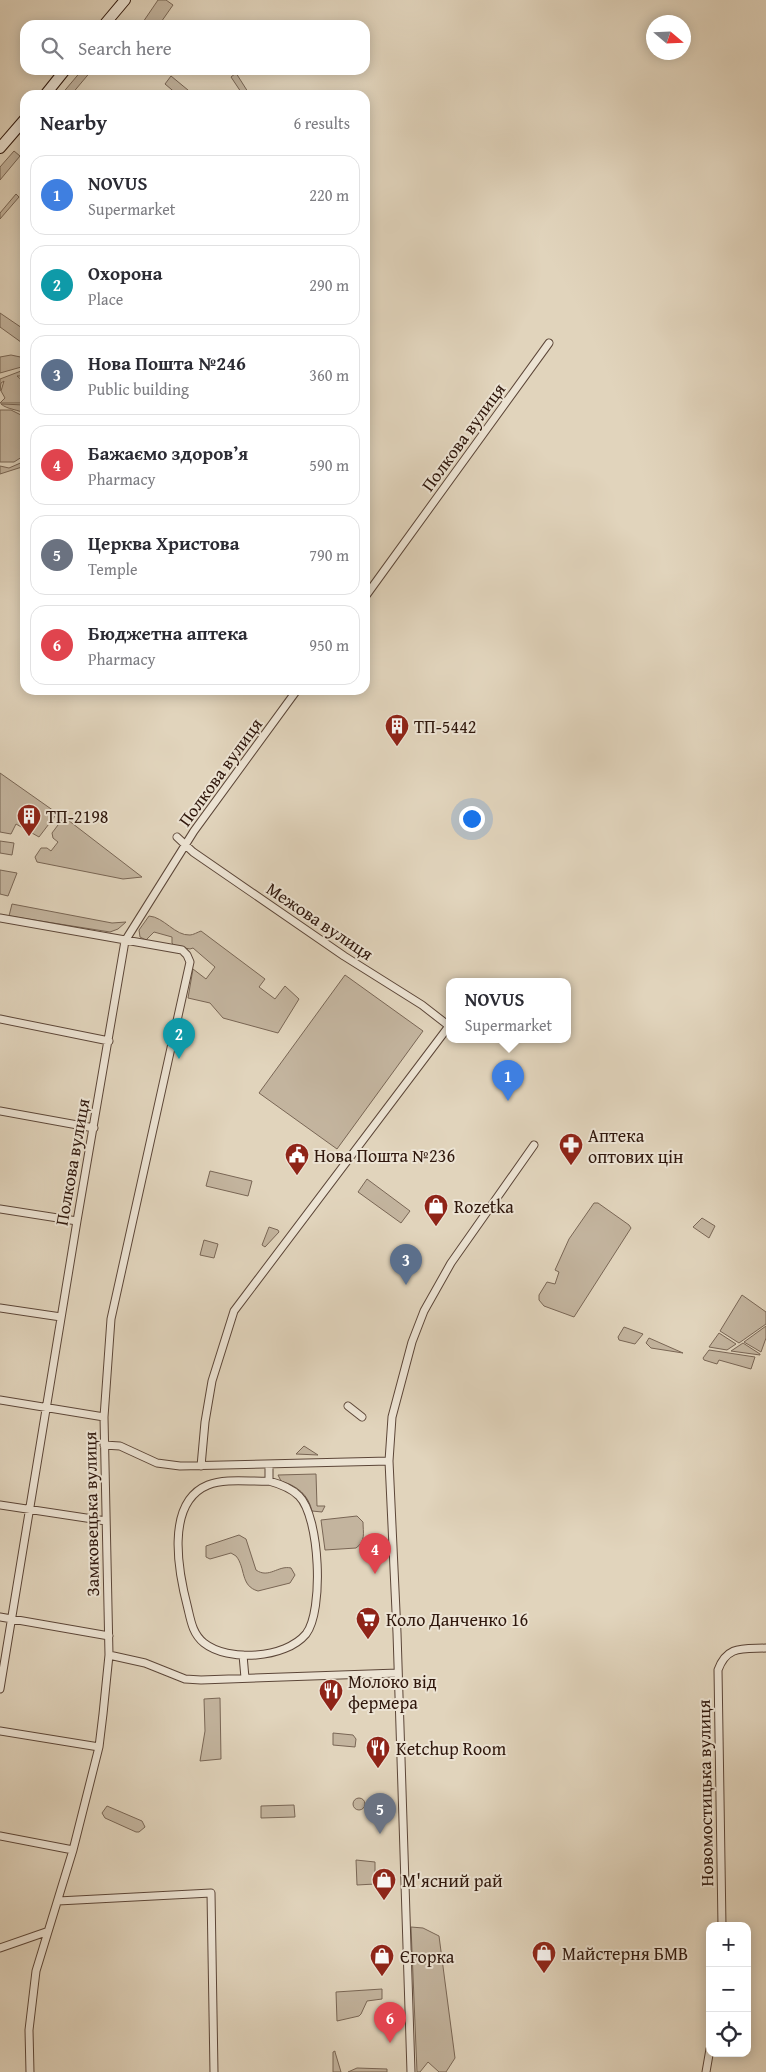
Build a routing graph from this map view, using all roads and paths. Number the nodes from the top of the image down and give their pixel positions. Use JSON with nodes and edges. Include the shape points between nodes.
{"nodes":[{"id":1,"x":125,"y":0,"type":"edge"},
{"id":2,"x":108,"y":20,"type":"edge"},
{"id":3,"x":61,"y":75,"type":"edge"},
{"id":4,"x":49,"y":90,"type":"edge"},
{"id":5,"x":20,"y":125,"type":"edge"},
{"id":6,"x":0,"y":148,"type":"edge"},
{"id":7,"x":549,"y":343,"type":"dead end"},
{"id":8,"x":370,"y":591,"type":"edge"},
{"id":9,"x":293,"y":695,"type":"edge"},
{"id":10,"x":177,"y":837,"type":"dead end"},
{"id":11,"x":186,"y":845,"type":"junction"},
{"id":12,"x":0,"y":918,"type":"edge"},
{"id":13,"x":125,"y":941,"type":"junction"},
{"id":14,"x":0,"y":1019,"type":"edge"},
{"id":15,"x":446,"y":1024,"type":"edge"},
{"id":16,"x":446,"y":1030,"type":"edge"},
{"id":17,"x":109,"y":1041,"type":"junction"},
{"id":18,"x":0,"y":1111,"type":"edge"},
{"id":19,"x":94,"y":1128,"type":"junction"},
{"id":20,"x":534,"y":1145,"type":"dead end"},
{"id":21,"x":0,"y":1209,"type":"edge"},
{"id":22,"x":76,"y":1221,"type":"junction"},
{"id":23,"x":0,"y":1308,"type":"edge"},
{"id":24,"x":61,"y":1317,"type":"junction"},
{"id":25,"x":0,"y":1400,"type":"edge"},
{"id":26,"x":348,"y":1406,"type":"dead end"},
{"id":27,"x":46,"y":1408,"type":"junction"},
{"id":28,"x":104,"y":1417,"type":"junction"},
{"id":29,"x":362,"y":1417,"type":"dead end"},
{"id":30,"x":104,"y":1445,"type":"junction"},
{"id":31,"x":389,"y":1461,"type":"junction"},
{"id":32,"x":269,"y":1464,"type":"junction"},
{"id":33,"x":201,"y":1466,"type":"junction"},
{"id":34,"x":269,"y":1481,"type":"junction"},
{"id":35,"x":0,"y":1505,"type":"edge"},
{"id":36,"x":28,"y":1509,"type":"junction"},
{"id":37,"x":106,"y":1521,"type":"junction"},
{"id":38,"x":0,"y":1617,"type":"edge"},
{"id":39,"x":10,"y":1619,"type":"junction"},
{"id":40,"x":109,"y":1636,"type":"junction"},
{"id":41,"x":766,"y":1648,"type":"edge"},
{"id":42,"x":109,"y":1655,"type":"junction"},
{"id":43,"x":243,"y":1655,"type":"junction"},
{"id":44,"x":398,"y":1673,"type":"junction"},
{"id":45,"x":245,"y":1678,"type":"junction"},
{"id":46,"x":0,"y":1689,"type":"edge"},
{"id":47,"x":0,"y":1731,"type":"edge"},
{"id":48,"x":99,"y":1747,"type":"junction"},
{"id":49,"x":0,"y":1836,"type":"edge"},
{"id":50,"x":73,"y":1850,"type":"junction"},
{"id":51,"x":58,"y":1901,"type":"junction"},
{"id":52,"x":722,"y":1922,"type":"edge"},
{"id":53,"x":46,"y":1932,"type":"junction"},
{"id":54,"x":0,"y":1948,"type":"edge"},
{"id":55,"x":709,"y":2057,"type":"edge"},
{"id":56,"x":30,"y":2072,"type":"edge"},
{"id":57,"x":214,"y":2072,"type":"edge"},
{"id":58,"x":411,"y":2072,"type":"edge"},
{"id":59,"x":706,"y":2072,"type":"edge"}],
"edges":[{"from":1,"to":2,"type":"main road"},
{"from":3,"to":4,"type":"main road"},
{"from":5,"to":6,"type":"main road"},
{"from":7,"to":8,"type":"street","name":"Полкова вулиця"},
{"from":9,"to":11,"type":"street","name":"Полкова вулиця"},
{"from":10,"to":11,"type":"street","name":"Межова вулиця"},
{"from":11,"to":13,"type":"street","name":"Полкова вулиця"},
{"from":11,"to":15,"type":"street","name":"Межова вулиця"},
{"from":12,"to":13,"type":"street"},
{"from":13,"to":17,"type":"street","name":"Полкова вулиця"},
{"from":13,"to":28,"type":"street","name":"Замковецька вулиця","via":[[182,950],[190,962],[111,1319]]},
{"from":14,"to":17,"type":"street"},
{"from":16,"to":33,"type":"street","via":[[234,1312],[212,1381]]},
{"from":17,"to":19,"type":"street","name":"Полкова вулиця"},
{"from":18,"to":19,"type":"street"},
{"from":19,"to":22,"type":"street","name":"Полкова вулиця"},
{"from":20,"to":31,"type":"street","via":[[450,1263],[424,1311],[400,1382],[392,1417]]},
{"from":21,"to":22,"type":"street"},
{"from":22,"to":24,"type":"street","name":"Полкова вулиця"},
{"from":23,"to":24,"type":"street"},
{"from":24,"to":27,"type":"street","name":"Полкова вулиця"},
{"from":25,"to":27,"type":"street"},
{"from":26,"to":29,"type":"street"},
{"from":27,"to":28,"type":"street"},
{"from":27,"to":36,"type":"street","name":"Полкова вулиця"},
{"from":28,"to":30,"type":"street","name":"Замковецька вулиця"},
{"from":30,"to":33,"type":"street","via":[[120,1446],[157,1463]]},
{"from":30,"to":37,"type":"street","name":"Замковецька вулиця"},
{"from":31,"to":32,"type":"street"},
{"from":31,"to":44,"type":"street"},
{"from":32,"to":33,"type":"street"},
{"from":32,"to":34,"type":"street"},
{"from":34,"to":43,"type":"street","via":[[288,1488],[306,1505],[316,1543],[316,1606],[306,1634],[298,1642],[282,1651]]},
{"from":34,"to":43,"type":"street","via":[[210,1485],[190,1500],[180,1525],[180,1578],[194,1632],[216,1650]]},
{"from":35,"to":36,"type":"street"},
{"from":36,"to":37,"type":"street"},
{"from":36,"to":39,"type":"street","name":"Полкова вулиця"},
{"from":37,"to":40,"type":"street","name":"Замковецька вулиця"},
{"from":38,"to":39,"type":"street"},
{"from":39,"to":40,"type":"street"},
{"from":39,"to":46,"type":"street","name":"Полкова вулиця"},
{"from":40,"to":42,"type":"street","name":"Замковецька вулиця"},
{"from":41,"to":52,"type":"street","name":"Новомостицька вулиця","via":[[728,1653],[718,1670]]},
{"from":42,"to":45,"type":"street","via":[[145,1663],[185,1679]]},
{"from":42,"to":48,"type":"street","name":"Замковецька вулиця"},
{"from":43,"to":45,"type":"street"},
{"from":44,"to":45,"type":"street"},
{"from":44,"to":58,"type":"street"},
{"from":47,"to":48,"type":"street"},
{"from":48,"to":50,"type":"street","name":"Замковецька вулиця"},
{"from":49,"to":50,"type":"street"},
{"from":50,"to":51,"type":"street","name":"Замковецька вулиця"},
{"from":51,"to":53,"type":"street","name":"Замковецька вулиця"},
{"from":51,"to":57,"type":"street","via":[[211,1893]]},
{"from":53,"to":54,"type":"street"},
{"from":53,"to":56,"type":"street","name":"Замковецька вулиця","via":[[31,2010]]},
{"from":55,"to":59,"type":"street"}]}
